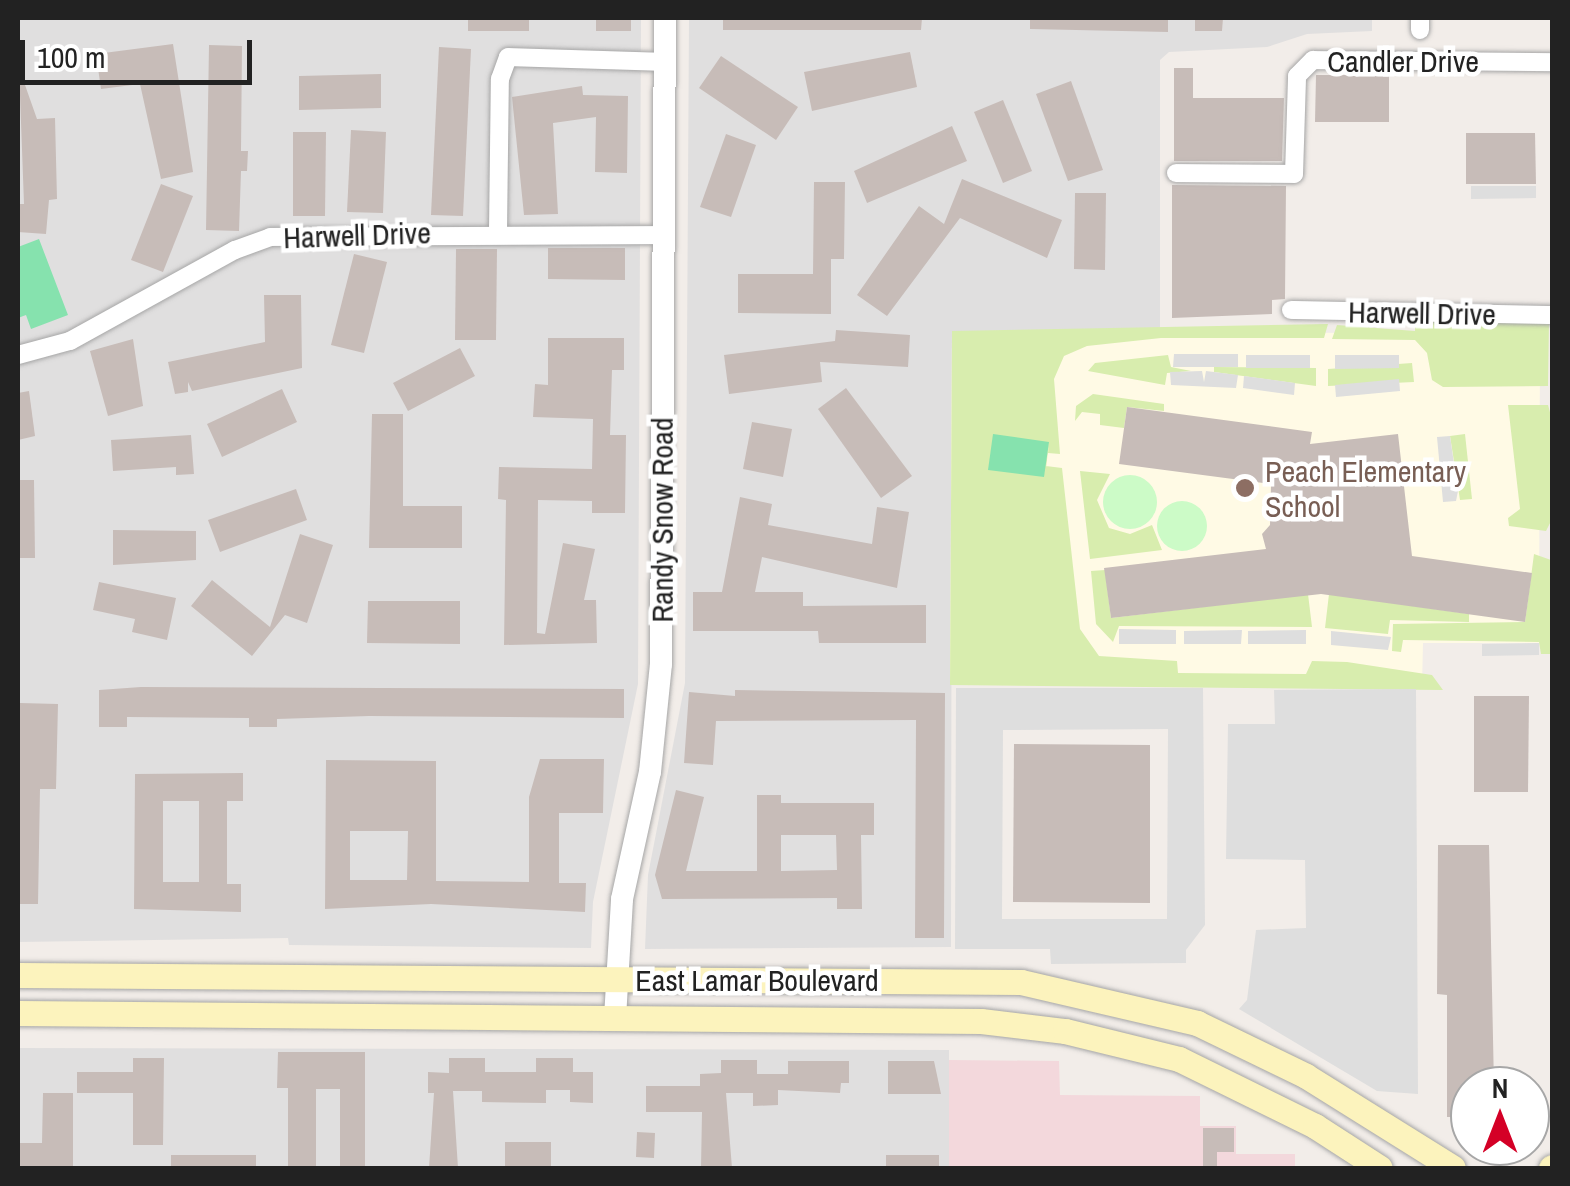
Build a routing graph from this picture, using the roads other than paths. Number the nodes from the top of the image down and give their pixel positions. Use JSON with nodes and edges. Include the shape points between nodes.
{"nodes":[{"id":1,"x":665,"y":18,"type":"edge"},
{"id":2,"x":666,"y":62,"type":"junction"},
{"id":3,"x":1552,"y":62,"type":"edge"},
{"id":4,"x":1176,"y":173,"type":"dead end"},
{"id":5,"x":498,"y":232,"type":"junction"},
{"id":6,"x":665,"y":234,"type":"junction"},
{"id":7,"x":1291,"y":310,"type":"dead end"},
{"id":8,"x":1552,"y":315,"type":"edge"},
{"id":9,"x":18,"y":355,"type":"edge"},
{"id":10,"x":18,"y":975,"type":"edge"},
{"id":11,"x":618,"y":978,"type":"junction"},
{"id":12,"x":18,"y":1013,"type":"edge"},
{"id":13,"x":616,"y":1018,"type":"junction"},
{"id":14,"x":1197,"y":1024,"type":"junction"},
{"id":15,"x":1180,"y":1059,"type":"junction"},
{"id":16,"x":1380,"y":1168,"type":"edge"},
{"id":17,"x":1453,"y":1168,"type":"edge"}],
"edges":[{"from":1,"to":2,"type":"street","name":"Randy Snow Road"},
{"from":2,"to":5,"type":"street","via":[[508,58],[500,72]]},
{"from":2,"to":6,"type":"street","name":"Randy Snow Road"},
{"from":3,"to":4,"type":"street","name":"Candler Drive","via":[[1313,60],[1297,76],[1294,174]]},
{"from":5,"to":6,"type":"street","name":"Harwell Drive"},
{"from":5,"to":9,"type":"street","name":"Harwell Drive","via":[[270,238],[235,250],[70,341]]},
{"from":6,"to":11,"type":"street","name":"Randy Snow Road","via":[[661,664],[652,760],[622,899]]},
{"from":7,"to":8,"type":"street","name":"Harwell Drive"},
{"from":10,"to":11,"type":"main road","name":"East Lamar Boulevard"},
{"from":11,"to":13,"type":"street","name":"Randy Snow Road"},
{"from":11,"to":14,"type":"main road","name":"East Lamar Boulevard","via":[[1021,982]]},
{"from":12,"to":13,"type":"main road","name":"East Lamar Boulevard"},
{"from":13,"to":15,"type":"main road","name":"East Lamar Boulevard","via":[[982,1021],[1065,1031]]},
{"from":14,"to":15,"type":"main road"},
{"from":14,"to":17,"type":"main road","name":"East Lamar Boulevard","via":[[1306,1076]]},
{"from":15,"to":16,"type":"main road","name":"East Lamar Boulevard","via":[[1248,1089]]}]}
